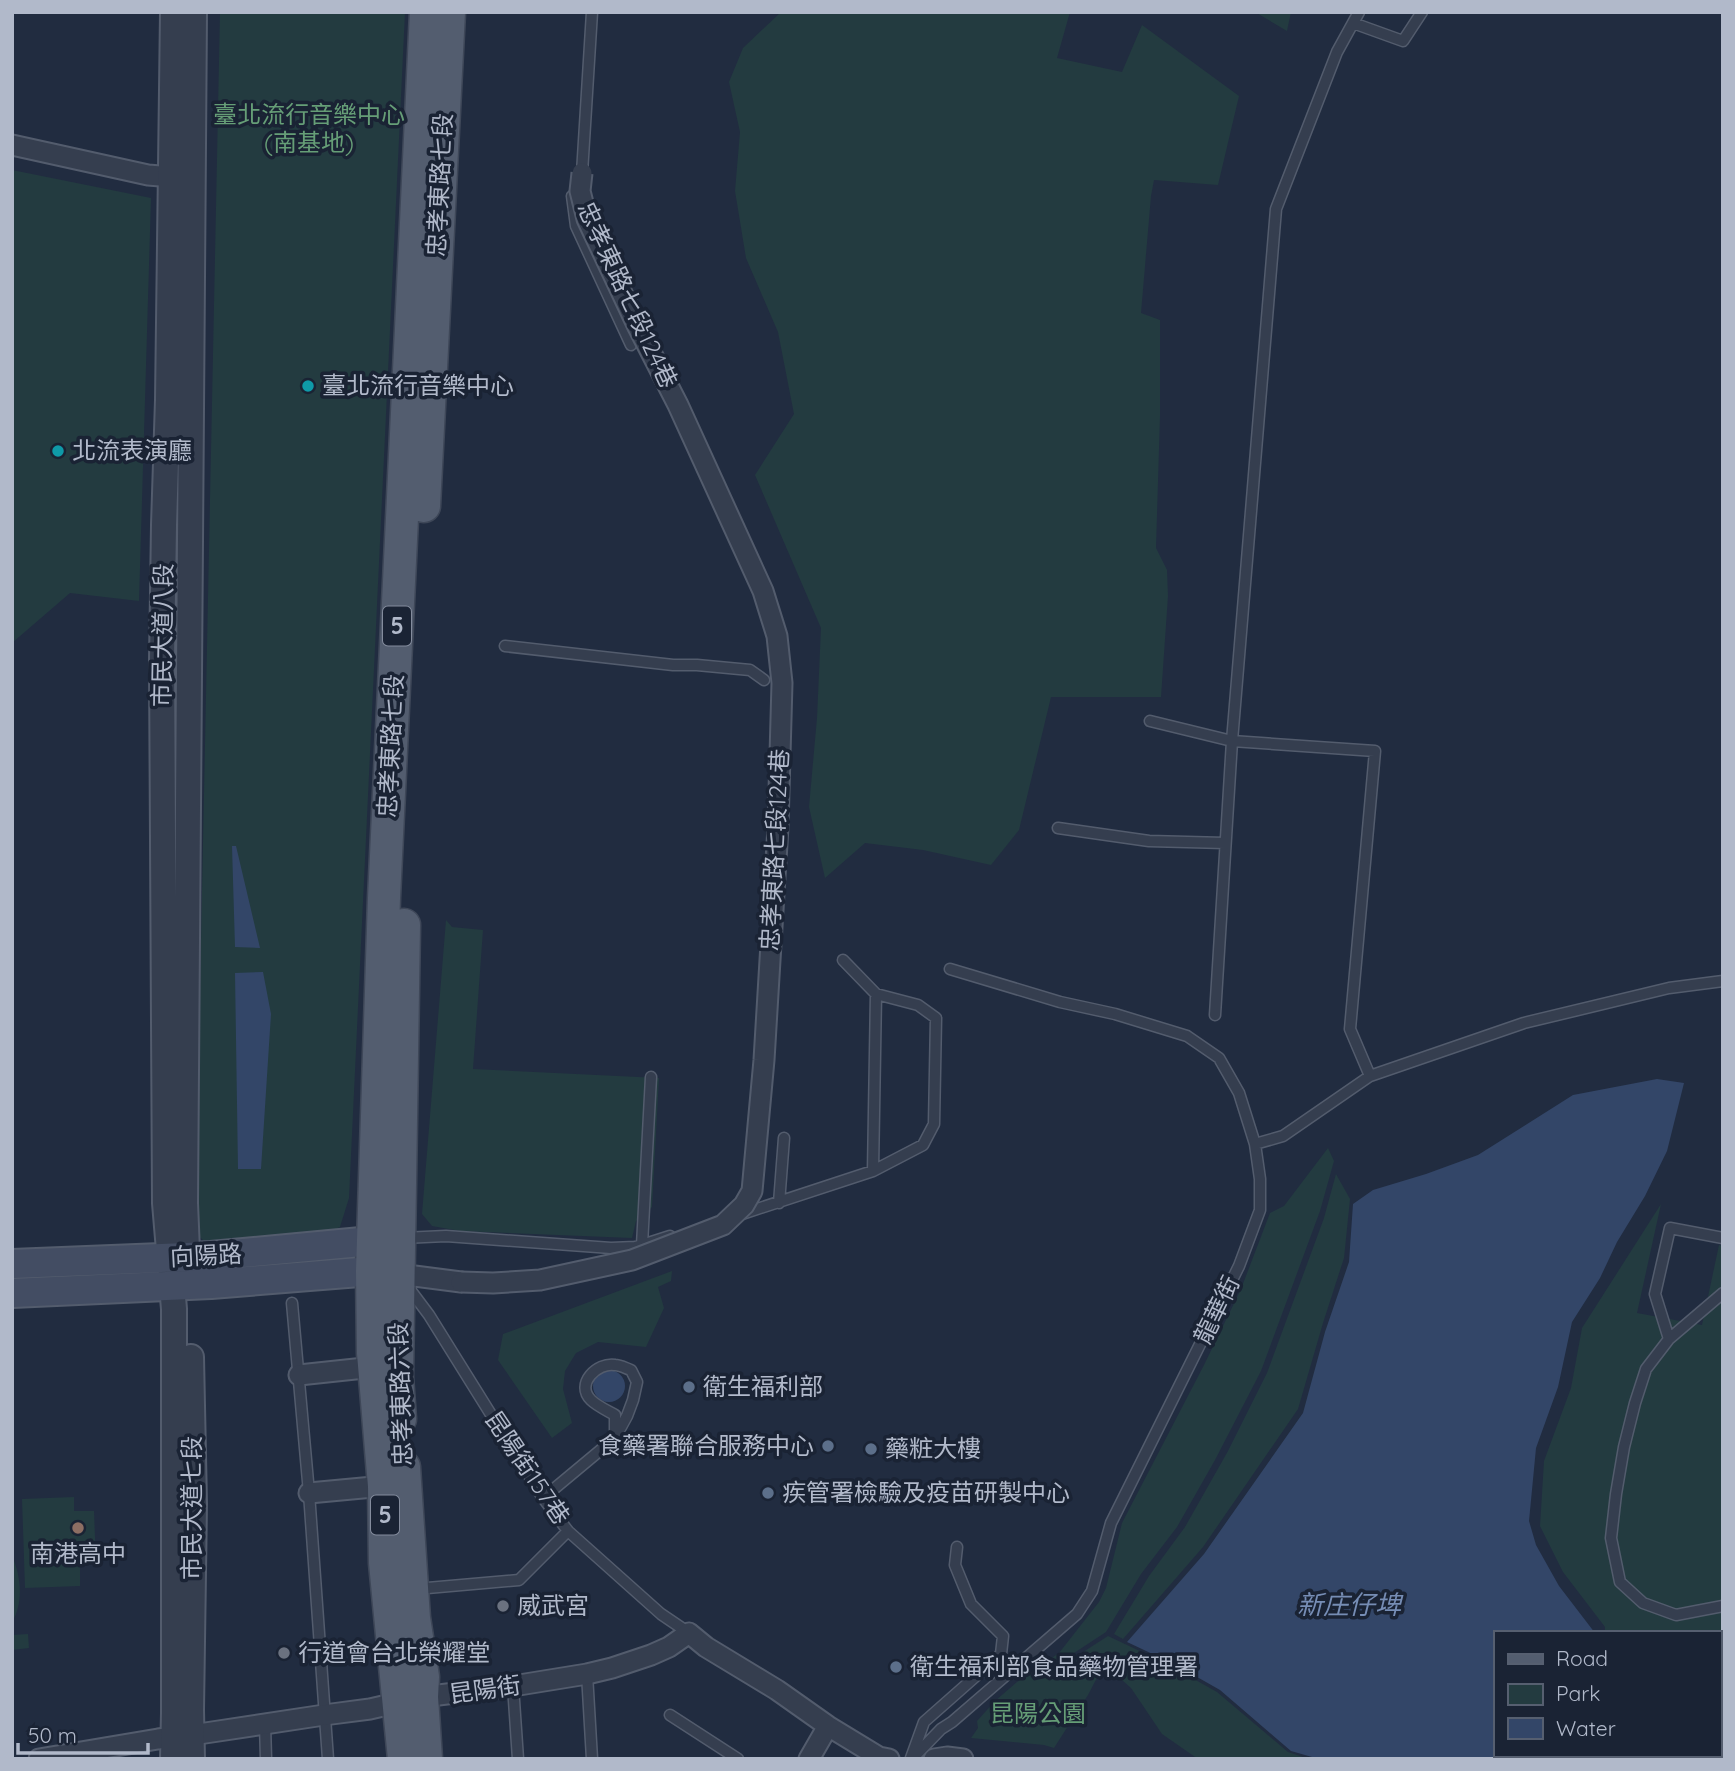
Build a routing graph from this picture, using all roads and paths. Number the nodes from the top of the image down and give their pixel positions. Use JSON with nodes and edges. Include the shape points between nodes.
{"nodes":[{"id":1,"x":173,"y":12,"type":"edge"},
{"id":2,"x":194,"y":12,"type":"edge"},
{"id":3,"x":426,"y":12,"type":"edge"},
{"id":4,"x":449,"y":12,"type":"edge"},
{"id":5,"x":592,"y":12,"type":"edge"},
{"id":6,"x":1359,"y":12,"type":"edge"},
{"id":7,"x":1422,"y":12,"type":"edge"},
{"id":8,"x":1353,"y":23,"type":"junction"},
{"id":9,"x":12,"y":145,"type":"edge"},
{"id":10,"x":182,"y":178,"type":"junction"},
{"id":11,"x":581,"y":182,"type":"junction"},
{"id":12,"x":631,"y":345,"type":"dead end"},
{"id":13,"x":505,"y":646,"type":"dead end"},
{"id":14,"x":764,"y":680,"type":"dead end"},
{"id":15,"x":1150,"y":721,"type":"dead end"},
{"id":16,"x":1232,"y":741,"type":"junction"},
{"id":17,"x":1058,"y":828,"type":"dead end"},
{"id":18,"x":1226,"y":843,"type":"junction"},
{"id":19,"x":844,"y":960,"type":"dead end"},
{"id":20,"x":950,"y":969,"type":"dead end"},
{"id":21,"x":1723,"y":981,"type":"edge"},
{"id":22,"x":876,"y":994,"type":"junction"},
{"id":23,"x":1214,"y":1015,"type":"dead end"},
{"id":24,"x":1370,"y":1076,"type":"junction"},
{"id":25,"x":651,"y":1077,"type":"dead end"},
{"id":26,"x":784,"y":1138,"type":"dead end"},
{"id":27,"x":1255,"y":1144,"type":"junction"},
{"id":28,"x":873,"y":1171,"type":"junction"},
{"id":29,"x":779,"y":1203,"type":"junction"},
{"id":30,"x":1723,"y":1238,"type":"edge"},
{"id":31,"x":642,"y":1245,"type":"junction"},
{"id":32,"x":386,"y":1256,"type":"junction"},
{"id":33,"x":179,"y":1257,"type":"junction"},
{"id":34,"x":12,"y":1264,"type":"edge"},
{"id":35,"x":181,"y":1285,"type":"junction"},
{"id":36,"x":12,"y":1293,"type":"edge"},
{"id":37,"x":1723,"y":1293,"type":"edge"},
{"id":38,"x":292,"y":1303,"type":"dead end"},
{"id":39,"x":1669,"y":1339,"type":"junction"},
{"id":40,"x":374,"y":1367,"type":"junction"},
{"id":41,"x":299,"y":1374,"type":"junction"},
{"id":42,"x":615,"y":1438,"type":"junction"},
{"id":43,"x":384,"y":1486,"type":"junction"},
{"id":44,"x":309,"y":1493,"type":"junction"},
{"id":45,"x":543,"y":1498,"type":"junction"},
{"id":46,"x":568,"y":1531,"type":"junction"},
{"id":47,"x":957,"y":1546,"type":"dead end"},
{"id":48,"x":412,"y":1589,"type":"junction"},
{"id":49,"x":1723,"y":1606,"type":"edge"},
{"id":50,"x":689,"y":1633,"type":"junction"},
{"id":51,"x":587,"y":1674,"type":"junction"},
{"id":52,"x":513,"y":1686,"type":"junction"},
{"id":53,"x":410,"y":1700,"type":"junction"},
{"id":54,"x":324,"y":1714,"type":"junction"},
{"id":55,"x":670,"y":1715,"type":"dead end"},
{"id":56,"x":265,"y":1724,"type":"junction"},
{"id":57,"x":828,"y":1726,"type":"junction"},
{"id":58,"x":183,"y":1748,"type":"edge"},
{"id":59,"x":39,"y":1759,"type":"edge"},
{"id":60,"x":266,"y":1759,"type":"edge"},
{"id":61,"x":328,"y":1759,"type":"edge"},
{"id":62,"x":404,"y":1759,"type":"edge"},
{"id":63,"x":426,"y":1759,"type":"edge"},
{"id":64,"x":518,"y":1759,"type":"edge"},
{"id":65,"x":592,"y":1759,"type":"edge"},
{"id":66,"x":738,"y":1759,"type":"edge"},
{"id":67,"x":809,"y":1759,"type":"edge"},
{"id":68,"x":889,"y":1759,"type":"edge"},
{"id":69,"x":911,"y":1759,"type":"edge"},
{"id":70,"x":934,"y":1759,"type":"edge"},
{"id":71,"x":963,"y":1759,"type":"edge"}],
"edges":[{"from":1,"to":10,"type":"street","name":"市民大道八段"},
{"from":2,"to":10,"type":"street","name":"市民大道八段"},
{"from":3,"to":32,"type":"main road","name":"忠孝東路七段","number":"5","via":[[384,898]]},
{"from":4,"to":32,"type":"main road","name":"忠孝東路七段","number":"5"},
{"from":5,"to":11,"type":"lane"},
{"from":6,"to":8,"type":"lane"},
{"from":7,"to":8,"type":"lane","via":[[1403,41]]},
{"from":8,"to":16,"type":"lane","via":[[1276,209]]},
{"from":9,"to":10,"type":"street","via":[[148,175]]},
{"from":10,"to":33,"type":"street","name":"市民大道八段","via":[[185,1203]]},
{"from":11,"to":12,"type":"lane","via":[[572,196],[576,226]]},
{"from":11,"to":32,"type":"street","name":"忠孝東路七段124巷","bridge":true,"via":[[587,219],[763,591],[777,636],[782,683],[778,827],[752,1191],[723,1225],[632,1260],[540,1280],[461,1283]]},
{"from":13,"to":14,"type":"lane","via":[[750,670]]},
{"from":15,"to":16,"type":"lane"},
{"from":16,"to":18,"type":"lane"},
{"from":16,"to":24,"type":"lane","via":[[1375,751],[1350,1029]]},
{"from":17,"to":18,"type":"lane","via":[[1149,841]]},
{"from":18,"to":23,"type":"lane"},
{"from":19,"to":22,"type":"lane"},
{"from":20,"to":27,"type":"lane","name":"龍華街","via":[[1187,1036],[1219,1058],[1239,1093]]},
{"from":21,"to":24,"type":"lane","via":[[1669,988],[1524,1023]]},
{"from":22,"to":28,"type":"lane"},
{"from":22,"to":28,"type":"lane","via":[[918,1005],[936,1018],[936,1044],[934,1124],[923,1145]]},
{"from":24,"to":27,"type":"lane","via":[[1283,1136]]},
{"from":25,"to":31,"type":"lane"},
{"from":26,"to":29,"type":"lane"},
{"from":27,"to":69,"type":"lane","name":"龍華街","via":[[1261,1210],[1239,1266],[1111,1523],[1092,1591],[1077,1614]]},
{"from":28,"to":29,"type":"lane"},
{"from":29,"to":31,"type":"lane"},
{"from":30,"to":39,"type":"lane","via":[[1671,1228],[1655,1294]]},
{"from":31,"to":32,"type":"lane","via":[[611,1248],[446,1236]]},
{"from":32,"to":33,"type":"main road","name":"向陽路","via":[[335,1246]]},
{"from":32,"to":35,"type":"main road","name":"向陽路"},
{"from":32,"to":40,"type":"main road","name":"忠孝東路六段","number":"5"},
{"from":32,"to":45,"type":"lane","name":"昆陽街157巷","via":[[429,1315]]},
{"from":32,"to":48,"type":"main road","name":"忠孝東路六段","number":"5"},
{"from":33,"to":34,"type":"main road","name":"向陽路"},
{"from":33,"to":35,"type":"street","name":"市民大道七段"},
{"from":35,"to":36,"type":"main road","name":"向陽路"},
{"from":35,"to":58,"type":"street","name":"市民大道七段","via":[[194,1504]]},
{"from":37,"to":39,"type":"lane"},
{"from":38,"to":41,"type":"lane"},
{"from":39,"to":49,"type":"lane","via":[[1646,1369],[1635,1404],[1611,1538],[1620,1582],[1643,1603],[1676,1615]]},
{"from":40,"to":41,"type":"street"},
{"from":40,"to":43,"type":"main road","name":"忠孝東路六段","number":"5"},
{"from":41,"to":44,"type":"lane"},
{"from":42,"to":42,"type":"lane","via":[[637,1382],[631,1370],[614,1364],[599,1367],[586,1388],[590,1399],[615,1415]]},
{"from":42,"to":45,"type":"lane"},
{"from":43,"to":44,"type":"street"},
{"from":43,"to":53,"type":"main road","name":"忠孝東路六段","number":"5","via":[[385,1563]]},
{"from":44,"to":54,"type":"lane"},
{"from":45,"to":46,"type":"lane","name":"昆陽街157巷"},
{"from":46,"to":48,"type":"lane","via":[[519,1580]]},
{"from":46,"to":50,"type":"lane","name":"昆陽街157巷","via":[[661,1614]]},
{"from":47,"to":69,"type":"lane","via":[[955,1565],[971,1604],[1003,1636],[1001,1654],[924,1722]]},
{"from":48,"to":53,"type":"main road","name":"忠孝東路六段","number":"5","via":[[423,1677]]},
{"from":50,"to":51,"type":"street","name":"昆陽街","via":[[651,1655]]},
{"from":50,"to":57,"type":"street"},
{"from":51,"to":52,"type":"street","name":"昆陽街"},
{"from":51,"to":65,"type":"lane"},
{"from":52,"to":53,"type":"street","name":"昆陽街"},
{"from":52,"to":64,"type":"lane"},
{"from":53,"to":54,"type":"street","name":"昆陽街"},
{"from":53,"to":62,"type":"main road","name":"忠孝東路六段","number":"5"},
{"from":53,"to":63,"type":"main road","name":"忠孝東路六段","number":"5"},
{"from":54,"to":56,"type":"street","name":"昆陽街"},
{"from":54,"to":61,"type":"lane"},
{"from":55,"to":66,"type":"lane"},
{"from":56,"to":58,"type":"street","name":"昆陽街"},
{"from":56,"to":60,"type":"lane"},
{"from":57,"to":67,"type":"street"},
{"from":57,"to":68,"type":"street"},
{"from":58,"to":59,"type":"street","name":"昆陽街"},
{"from":70,"to":71,"type":"street"}]}
